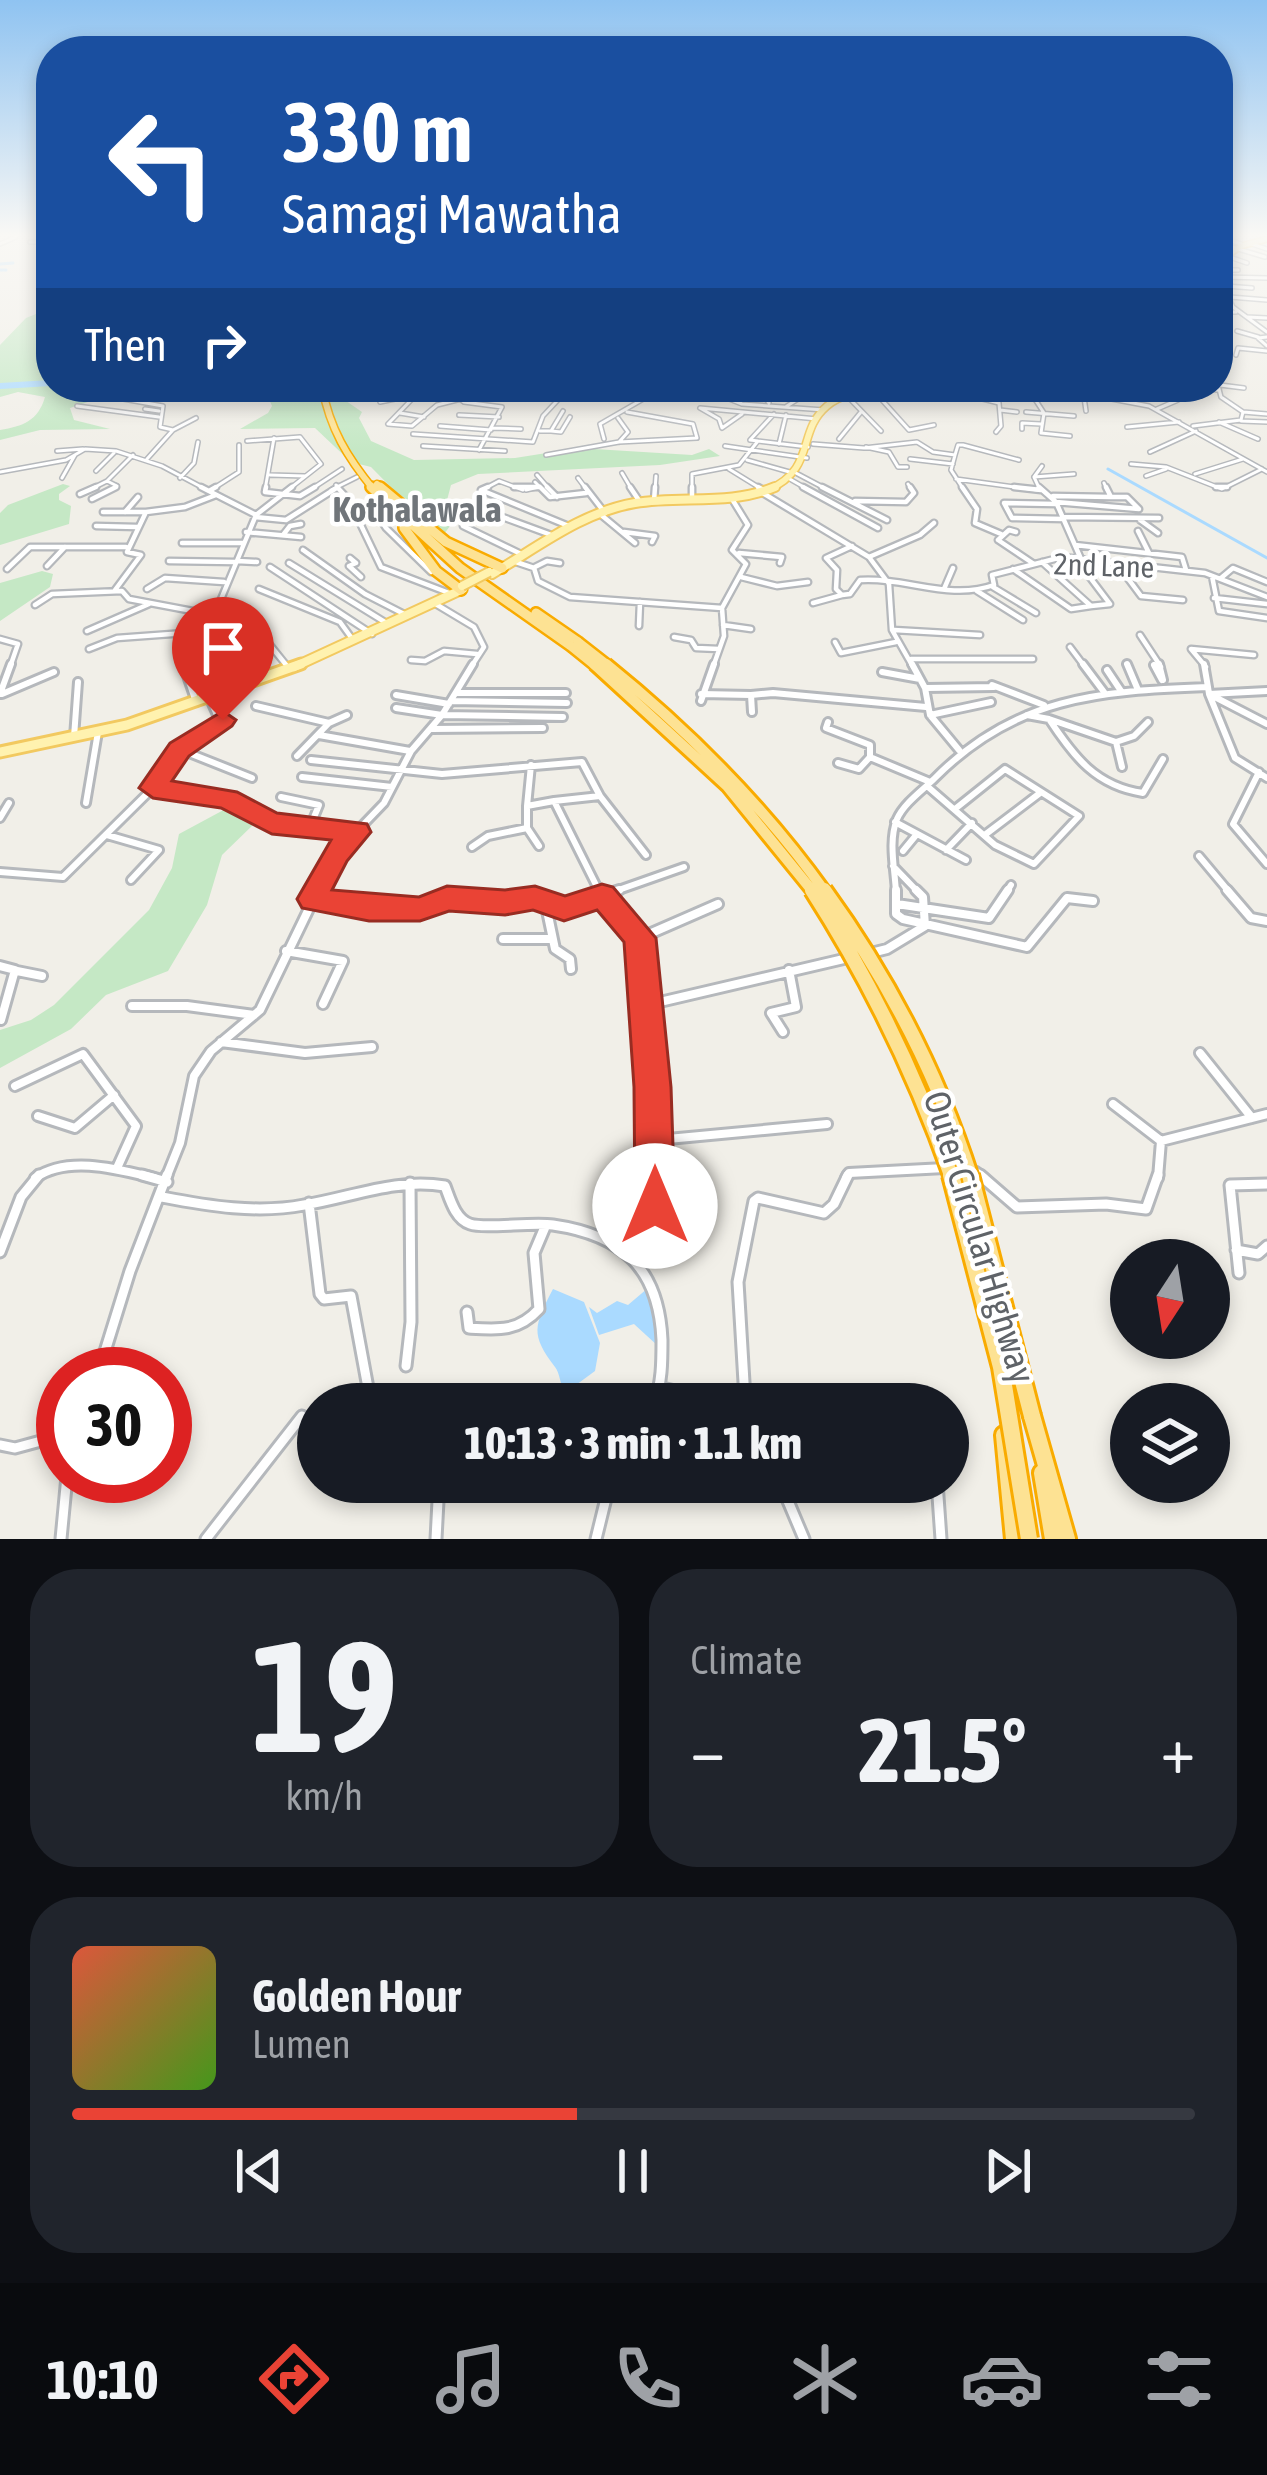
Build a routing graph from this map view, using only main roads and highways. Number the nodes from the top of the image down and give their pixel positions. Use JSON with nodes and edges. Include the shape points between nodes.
{"nodes":[{"id":1,"x":327,"y":402,"type":"edge"},
{"id":2,"x":837,"y":402,"type":"edge"},
{"id":3,"x":361,"y":472,"type":"junction"},
{"id":4,"x":375,"y":482,"type":"junction"},
{"id":5,"x":384,"y":501,"type":"junction"},
{"id":6,"x":495,"y":570,"type":"junction"},
{"id":7,"x":459,"y":589,"type":"junction"},
{"id":8,"x":574,"y":644,"type":"junction"},
{"id":9,"x":0,"y":752,"type":"edge"},
{"id":10,"x":998,"y":1359,"type":"junction"},
{"id":11,"x":1032,"y":1416,"type":"junction"},
{"id":12,"x":1014,"y":1539,"type":"edge"},
{"id":13,"x":1029,"y":1539,"type":"edge"},
{"id":14,"x":1054,"y":1539,"type":"edge"},
{"id":15,"x":1067,"y":1539,"type":"edge"}],
"edges":[{"from":1,"to":3,"type":"highway","name":"Outer Circular Highway","via":[[331,425]]},
{"from":2,"to":6,"type":"main road","via":[[817,419],[807,458],[763,492],[640,502],[571,527]]},
{"from":3,"to":4,"type":"highway","name":"Outer Circular Highway"},
{"from":3,"to":5,"type":"highway","name":"Outer Circular Highway"},
{"from":4,"to":6,"type":"highway","via":[[446,542]]},
{"from":4,"to":8,"type":"highway","name":"Outer Circular Highway","via":[[447,551]]},
{"from":5,"to":7,"type":"highway"},
{"from":5,"to":8,"type":"highway","name":"Outer Circular Highway","via":[[441,554]]},
{"from":6,"to":7,"type":"main road","bridge":true},
{"from":7,"to":9,"type":"main road","via":[[372,634],[210,699]]},
{"from":8,"to":10,"type":"highway","name":"Outer Circular Highway","bridge":true,"via":[[743,802],[851,949],[936,1131]]},
{"from":8,"to":11,"type":"highway","name":"Outer Circular Highway","bridge":true,"via":[[634,683],[717,760],[817,876],[865,947],[957,1136]]},
{"from":10,"to":12,"type":"highway"},
{"from":10,"to":13,"type":"highway","name":"Outer Circular Highway","bridge":true},
{"from":11,"to":14,"type":"highway","name":"Outer Circular Highway"},
{"from":11,"to":15,"type":"highway"}]}
